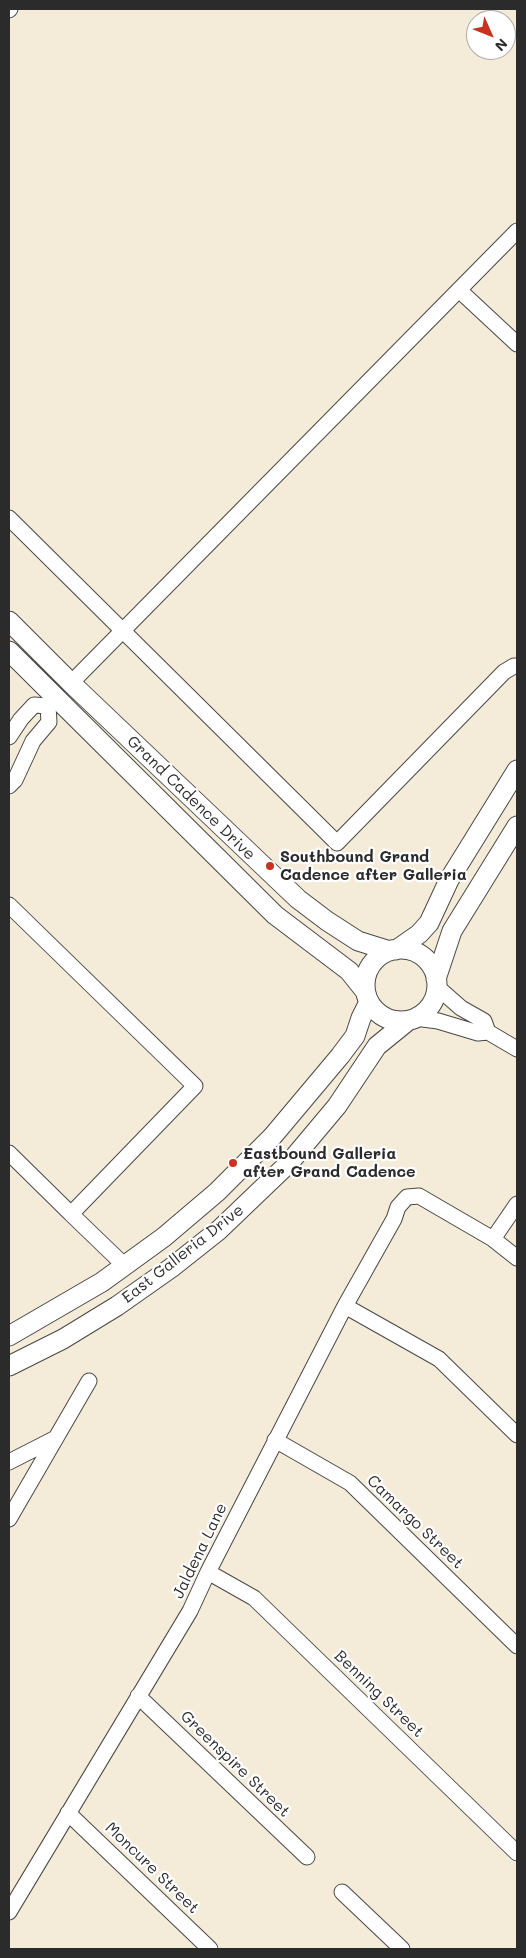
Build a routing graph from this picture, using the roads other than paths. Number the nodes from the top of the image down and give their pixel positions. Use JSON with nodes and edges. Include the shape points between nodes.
{"nodes":[{"id":1,"x":517,"y":231,"type":"edge"},
{"id":2,"x":459,"y":290,"type":"junction"},
{"id":3,"x":517,"y":344,"type":"edge"},
{"id":4,"x":9,"y":518,"type":"edge"},
{"id":5,"x":9,"y":621,"type":"edge"},
{"id":6,"x":123,"y":631,"type":"junction"},
{"id":7,"x":9,"y":651,"type":"edge"},
{"id":8,"x":517,"y":666,"type":"edge"},
{"id":9,"x":71,"y":683,"type":"junction"},
{"id":10,"x":52,"y":702,"type":"junction"},
{"id":11,"x":9,"y":737,"type":"edge"},
{"id":12,"x":517,"y":770,"type":"edge"},
{"id":13,"x":9,"y":786,"type":"edge"},
{"id":14,"x":517,"y":826,"type":"edge"},
{"id":15,"x":9,"y":905,"type":"edge"},
{"id":16,"x":393,"y":951,"type":"junction"},
{"id":17,"x":436,"y":983,"type":"junction"},
{"id":18,"x":367,"y":997,"type":"junction"},
{"id":19,"x":412,"y":1019,"type":"junction"},
{"id":20,"x":488,"y":1032,"type":"junction"},
{"id":21,"x":517,"y":1049,"type":"edge"},
{"id":22,"x":9,"y":1153,"type":"edge"},
{"id":23,"x":517,"y":1204,"type":"edge"},
{"id":24,"x":71,"y":1214,"type":"junction"},
{"id":25,"x":493,"y":1239,"type":"junction"},
{"id":26,"x":517,"y":1258,"type":"edge"},
{"id":27,"x":125,"y":1266,"type":"junction"},
{"id":28,"x":345,"y":1306,"type":"junction"},
{"id":29,"x":9,"y":1336,"type":"edge"},
{"id":30,"x":9,"y":1366,"type":"edge"},
{"id":31,"x":89,"y":1381,"type":"dead end"},
{"id":32,"x":517,"y":1435,"type":"edge"},
{"id":33,"x":55,"y":1439,"type":"junction"},
{"id":34,"x":275,"y":1440,"type":"junction"},
{"id":35,"x":9,"y":1462,"type":"edge"},
{"id":36,"x":9,"y":1519,"type":"edge"},
{"id":37,"x":208,"y":1572,"type":"junction"},
{"id":38,"x":517,"y":1646,"type":"edge"},
{"id":39,"x":138,"y":1696,"type":"junction"},
{"id":40,"x":68,"y":1812,"type":"junction"},
{"id":41,"x":517,"y":1853,"type":"edge"},
{"id":42,"x":307,"y":1857,"type":"dead end"},
{"id":43,"x":342,"y":1892,"type":"dead end"},
{"id":44,"x":9,"y":1912,"type":"edge"},
{"id":45,"x":210,"y":1949,"type":"edge"},
{"id":46,"x":402,"y":1949,"type":"edge"}],
"edges":[{"from":1,"to":2,"type":"street"},
{"from":2,"to":3,"type":"street"},
{"from":2,"to":6,"type":"street"},
{"from":4,"to":6,"type":"street"},
{"from":5,"to":9,"type":"main road","name":"Grand Cadence Drive"},
{"from":6,"to":8,"type":"street","via":[[337,842],[504,672]]},
{"from":6,"to":9,"type":"street"},
{"from":7,"to":10,"type":"main road","name":"Grand Cadence Drive"},
{"from":9,"to":10,"type":"main road"},
{"from":9,"to":16,"type":"main road","name":"Grand Cadence Drive","via":[[298,899],[358,941]]},
{"from":10,"to":11,"type":"street","via":[[34,705]]},
{"from":10,"to":13,"type":"street","via":[[49,722],[32,741],[15,780]]},
{"from":10,"to":18,"type":"main road","name":"Grand Cadence Drive","via":[[275,915],[349,971]]},
{"from":12,"to":16,"type":"main road","via":[[449,880],[431,920],[419,934]]},
{"from":14,"to":17,"type":"main road","via":[[452,931]]},
{"from":15,"to":24,"type":"street","via":[[195,1086]]},
{"from":16,"to":17,"type":"main road","via":[[407,950],[422,957],[432,969]]},
{"from":16,"to":18,"type":"main road","via":[[373,962],[365,981]]},
{"from":17,"to":19,"type":"main road","via":[[430,1006]]},
{"from":17,"to":20,"type":"street","via":[[461,1008],[484,1022]]},
{"from":18,"to":19,"type":"main road","via":[[376,1012],[386,1018],[397,1021]]},
{"from":18,"to":27,"type":"main road","name":"East Galleria Drive","via":[[349,1045],[259,1152],[198,1210]]},
{"from":19,"to":20,"type":"street"},
{"from":19,"to":30,"type":"main road","name":"East Galleria Drive","via":[[377,1046],[337,1106],[290,1162],[219,1230],[117,1306],[63,1339]]},
{"from":20,"to":21,"type":"street"},
{"from":22,"to":24,"type":"street"},
{"from":23,"to":25,"type":"street"},
{"from":24,"to":27,"type":"street"},
{"from":25,"to":26,"type":"street"},
{"from":25,"to":28,"type":"street","name":"Jaldena Lane","via":[[419,1196],[407,1197],[398,1207]]},
{"from":27,"to":29,"type":"main road","name":"East Galleria Drive"},
{"from":28,"to":32,"type":"street","via":[[439,1359]]},
{"from":28,"to":34,"type":"street","name":"Jaldena Lane"},
{"from":31,"to":33,"type":"street"},
{"from":33,"to":35,"type":"street"},
{"from":33,"to":36,"type":"street"},
{"from":34,"to":37,"type":"street","name":"Jaldena Lane"},
{"from":34,"to":38,"type":"street","name":"Camargo Street","via":[[350,1483]]},
{"from":37,"to":39,"type":"street","name":"Jaldena Lane","via":[[190,1611]]},
{"from":37,"to":41,"type":"street","name":"Benning Street","via":[[254,1598]]},
{"from":39,"to":40,"type":"street","name":"Jaldena Lane"},
{"from":39,"to":42,"type":"street","name":"Greenspire Street"},
{"from":40,"to":44,"type":"street","name":"Jaldena Lane"},
{"from":40,"to":45,"type":"street","name":"Moncure Street"},
{"from":43,"to":46,"type":"street"}]}
